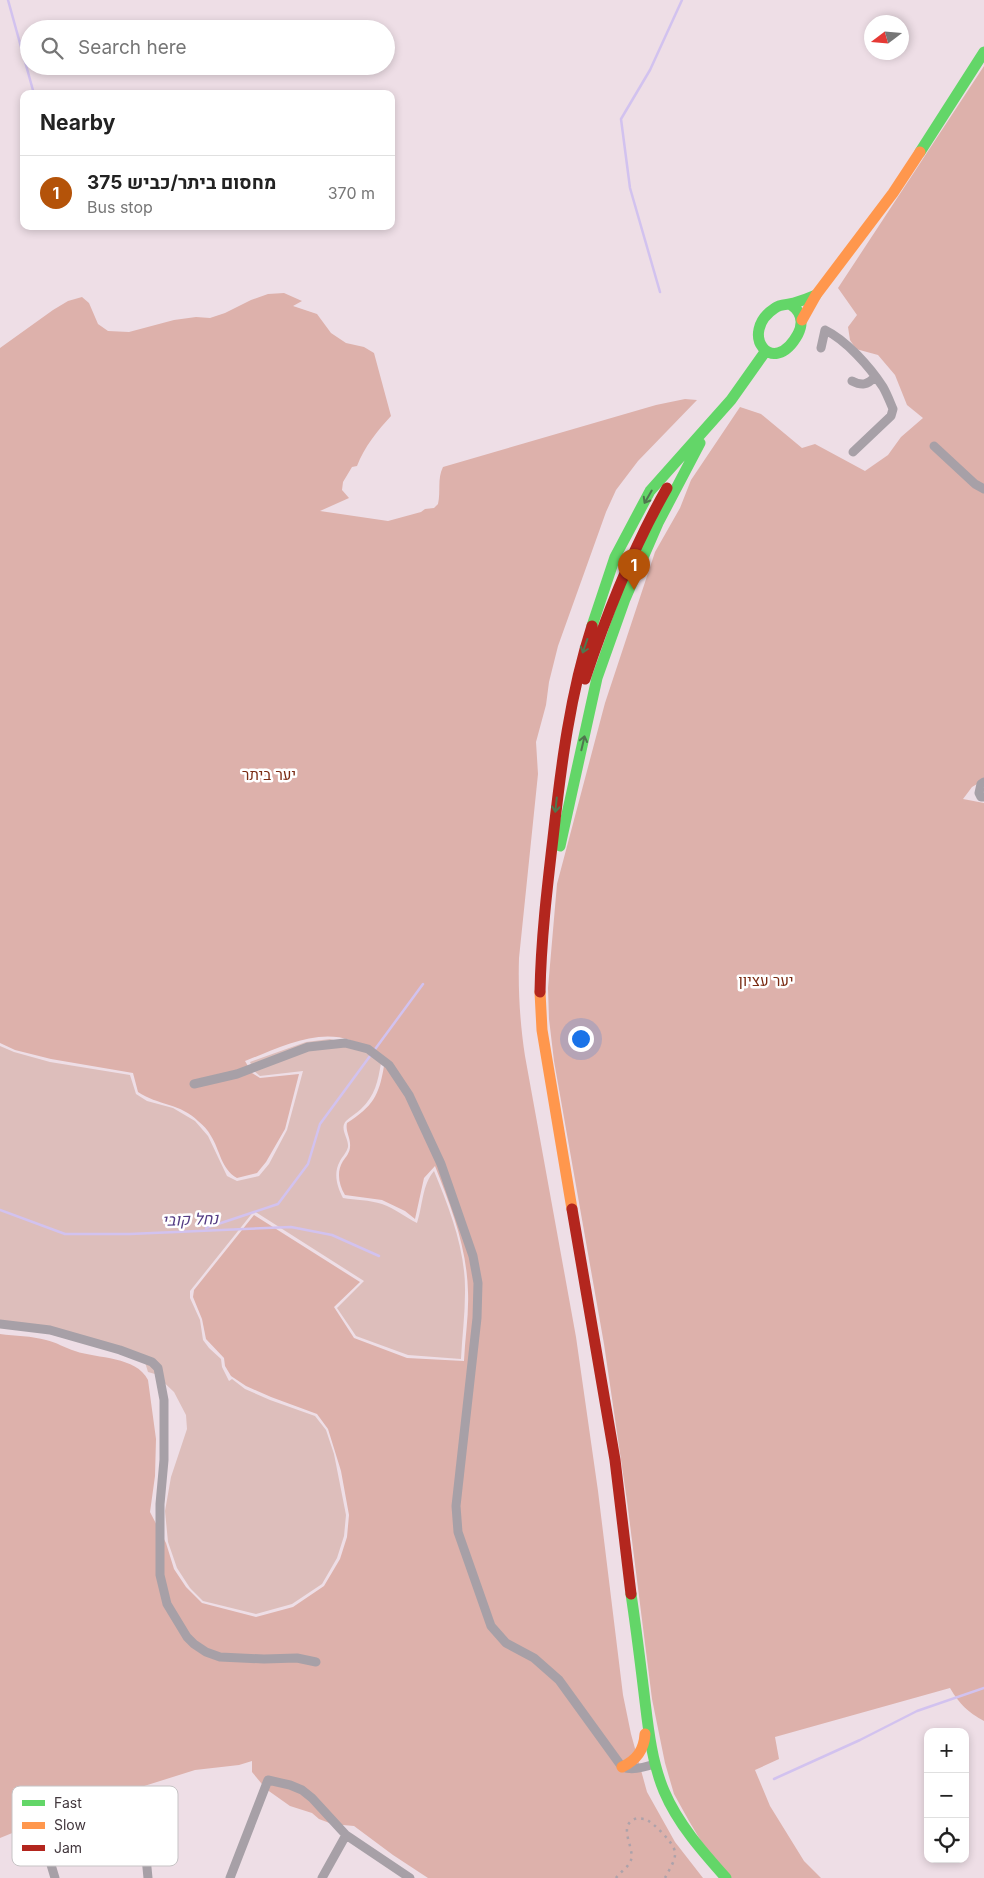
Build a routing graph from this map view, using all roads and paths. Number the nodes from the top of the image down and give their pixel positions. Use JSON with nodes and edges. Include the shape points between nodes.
{"nodes":[{"id":1,"x":984,"y":52,"type":"edge"},
{"id":2,"x":816,"y":296,"type":"junction"},
{"id":3,"x":790,"y":304,"type":"junction"},
{"id":4,"x":802,"y":320,"type":"junction"},
{"id":5,"x":820,"y":348,"type":"dead end"},
{"id":6,"x":765,"y":352,"type":"junction"},
{"id":7,"x":875,"y":377,"type":"junction"},
{"id":8,"x":852,"y":381,"type":"dead end"},
{"id":9,"x":714,"y":420,"type":"junction"},
{"id":10,"x":934,"y":446,"type":"dead end"},
{"id":11,"x":853,"y":452,"type":"dead end"},
{"id":12,"x":984,"y":489,"type":"edge"},
{"id":13,"x":984,"y":782,"type":"edge"},
{"id":14,"x":984,"y":797,"type":"edge"},
{"id":15,"x":545,"y":910,"type":"junction"},
{"id":16,"x":194,"y":1084,"type":"dead end"},
{"id":17,"x":0,"y":1324,"type":"edge"},
{"id":18,"x":316,"y":1662,"type":"dead end"},
{"id":19,"x":645,"y":1710,"type":"junction"},
{"id":20,"x":655,"y":1764,"type":"junction"},
{"id":21,"x":622,"y":1767,"type":"junction"},
{"id":22,"x":346,"y":1835,"type":"junction"},
{"id":23,"x":51,"y":1866,"type":"edge"},
{"id":24,"x":55,"y":1878,"type":"edge"},
{"id":25,"x":230,"y":1878,"type":"edge"},
{"id":26,"x":322,"y":1878,"type":"edge"},
{"id":27,"x":410,"y":1878,"type":"edge"},
{"id":28,"x":726,"y":1878,"type":"edge"}],
"edges":[{"from":1,"to":2,"type":"main road","via":[[893,193]]},
{"from":2,"to":3,"type":"main road"},
{"from":2,"to":4,"type":"main road"},
{"from":3,"to":4,"type":"main road","via":[[800,312]]},
{"from":3,"to":6,"type":"main road","via":[[776,307],[758,329],[758,341]]},
{"from":4,"to":6,"type":"main road","via":[[799,332],[788,347],[779,353]]},
{"from":5,"to":7,"type":"street","via":[[825,330],[836,336]]},
{"from":6,"to":9,"type":"main road"},
{"from":7,"to":8,"type":"street","via":[[868,384],[859,385]]},
{"from":7,"to":11,"type":"street","via":[[893,409],[891,416]]},
{"from":15,"to":9,"type":"main road","one_way":true,"via":[[597,678],[625,599],[658,523]]},
{"from":9,"to":15,"type":"main road","one_way":true,"via":[[696,440],[650,516],[612,599],[562,754]]},
{"from":10,"to":12,"type":"street"},
{"from":13,"to":14,"type":"street","via":[[979,792]]},
{"from":15,"to":19,"type":"main road","via":[[541,944],[542,1030],[616,1460]]},
{"from":16,"to":21,"type":"street","via":[[237,1074],[308,1047],[345,1043],[368,1049],[389,1065],[409,1095],[441,1164],[473,1256],[478,1283],[456,1506],[458,1532],[491,1626],[506,1643],[534,1658],[559,1680]]},
{"from":17,"to":18,"type":"street","via":[[50,1330],[120,1350],[152,1362],[158,1368],[164,1400],[160,1576],[167,1604],[187,1637],[206,1652],[220,1656],[298,1658]]},
{"from":19,"to":20,"type":"main road"},
{"from":19,"to":21,"type":"main road","via":[[642,1749],[632,1763]]},
{"from":20,"to":21,"type":"street","via":[[636,1769]]},
{"from":20,"to":28,"type":"main road","via":[[681,1824]]},
{"from":22,"to":25,"type":"street","via":[[302,1790],[268,1780]]},
{"from":22,"to":26,"type":"street"},
{"from":22,"to":27,"type":"street"},
{"from":23,"to":24,"type":"street"}]}
